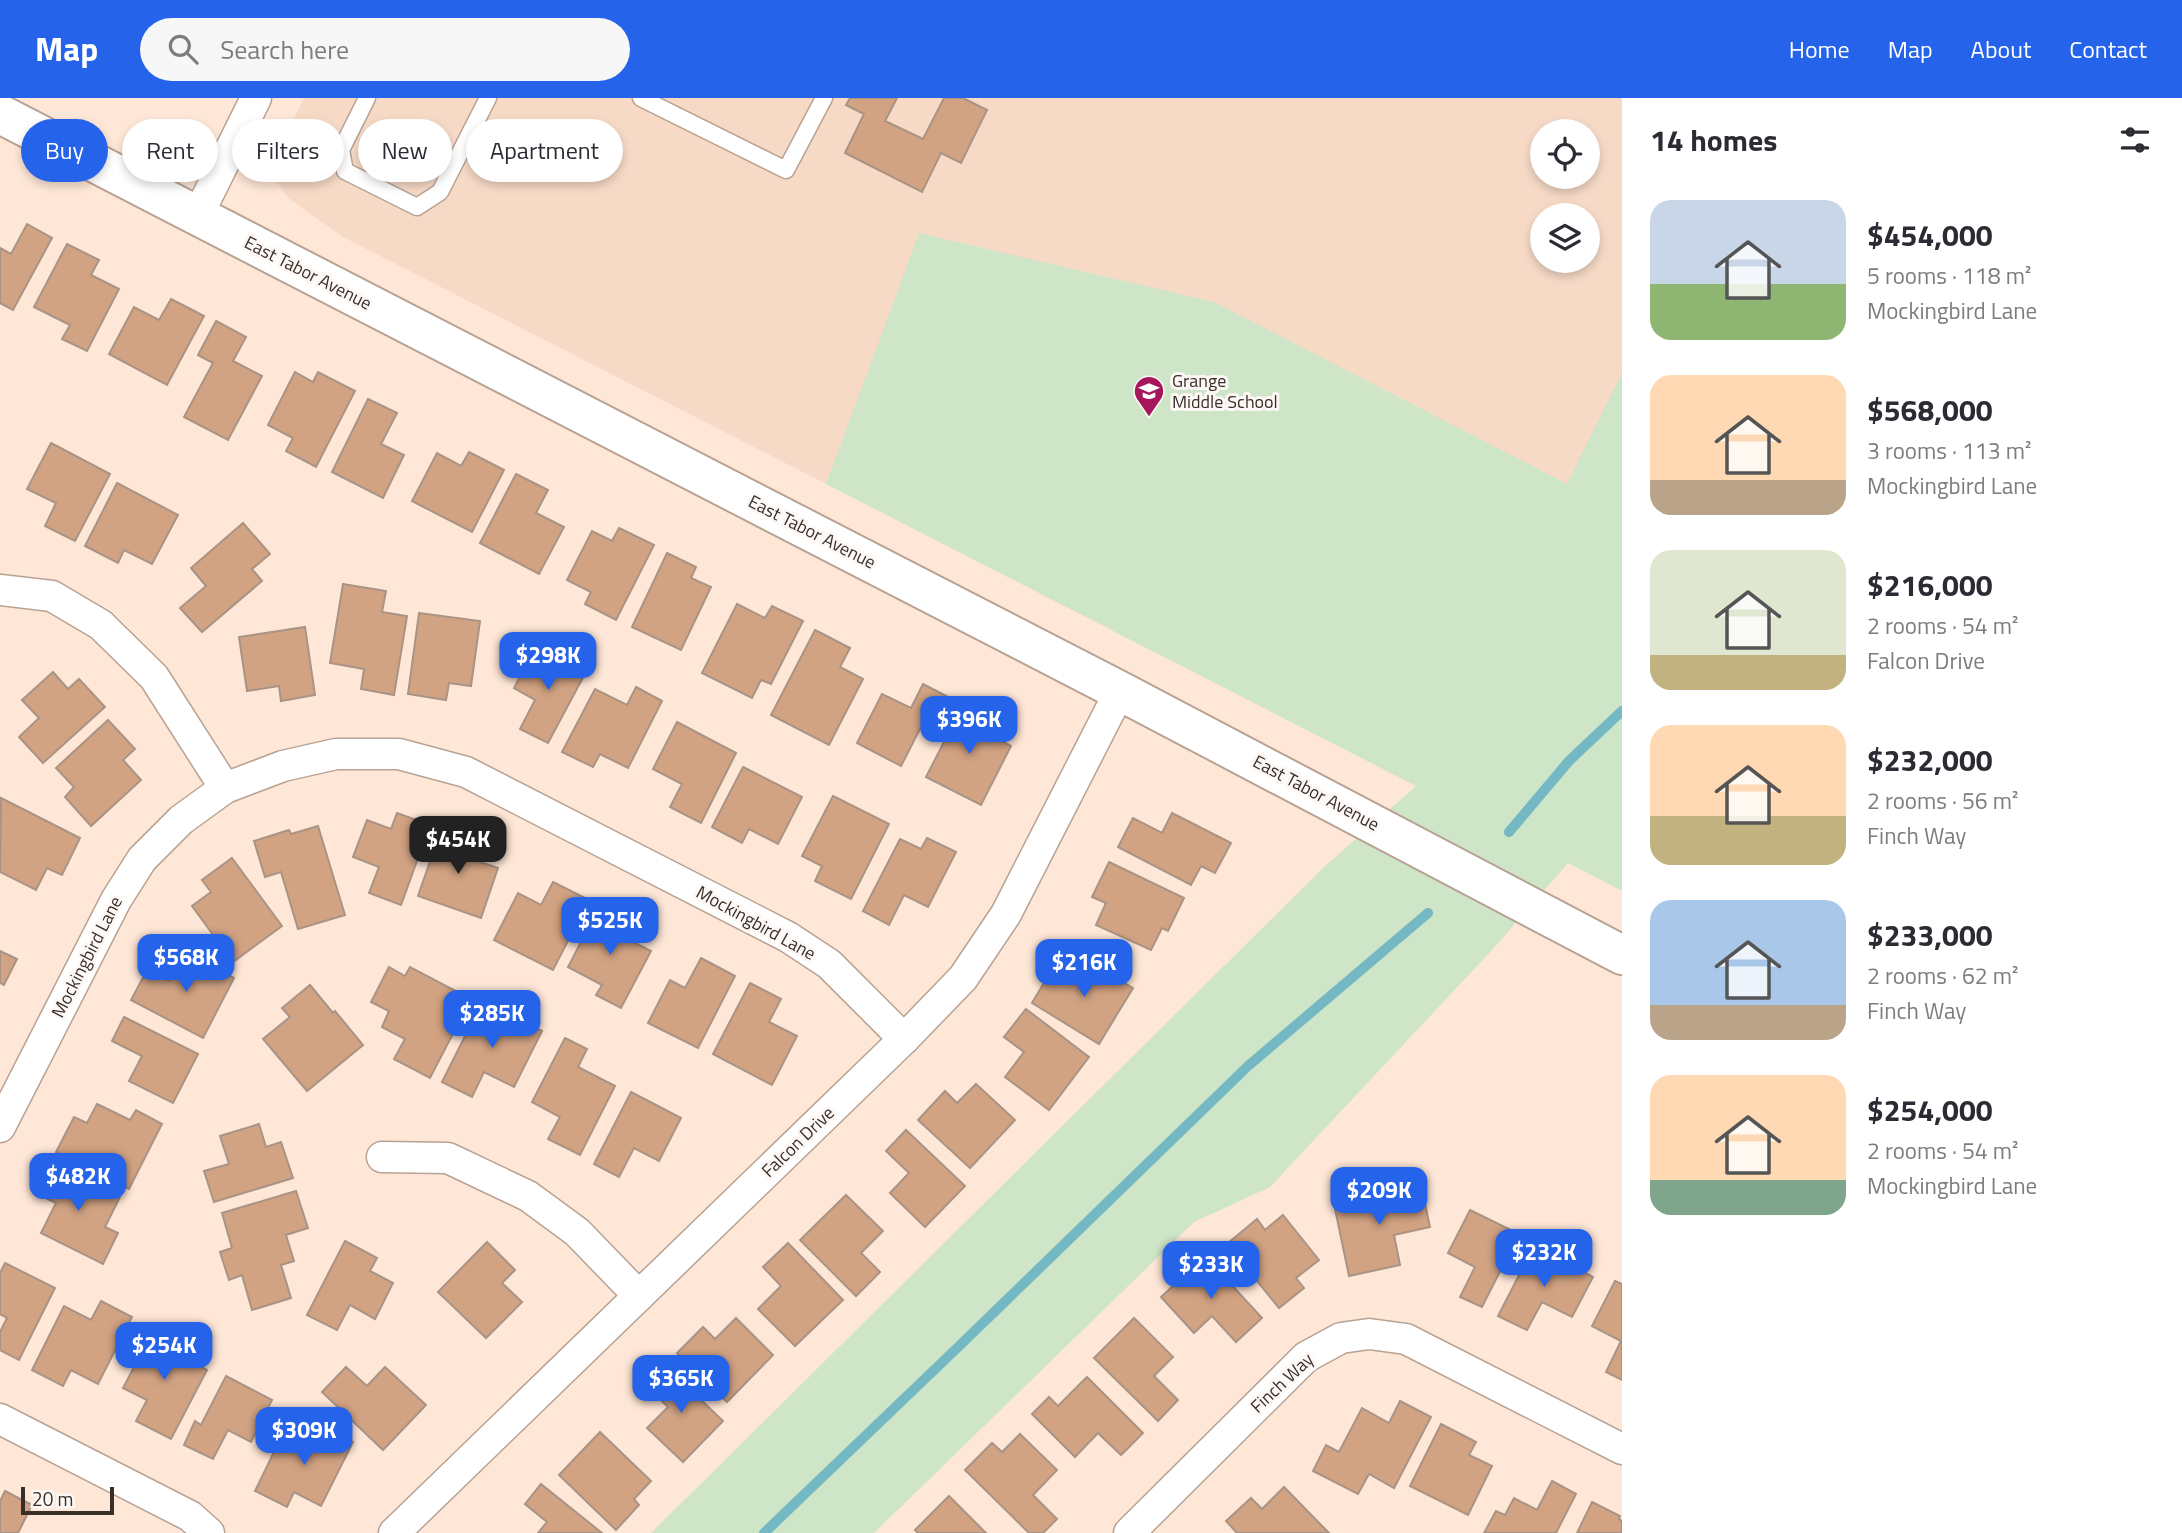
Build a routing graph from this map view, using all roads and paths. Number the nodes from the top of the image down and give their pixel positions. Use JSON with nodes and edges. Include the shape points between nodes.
{"nodes":[{"id":1,"x":256,"y":98,"type":"edge"},
{"id":2,"x":367,"y":98,"type":"edge"},
{"id":3,"x":488,"y":98,"type":"edge"},
{"id":4,"x":641,"y":98,"type":"edge"},
{"id":5,"x":824,"y":98,"type":"edge"},
{"id":6,"x":0,"y":114,"type":"edge"},
{"id":7,"x":198,"y":215,"type":"junction"},
{"id":8,"x":0,"y":590,"type":"edge"},
{"id":9,"x":1120,"y":691,"type":"junction"},
{"id":10,"x":225,"y":788,"type":"junction"},
{"id":11,"x":1622,"y":955,"type":"edge"},
{"id":12,"x":904,"y":1039,"type":"junction"},
{"id":13,"x":0,"y":1127,"type":"edge"},
{"id":14,"x":382,"y":1157,"type":"dead end"},
{"id":15,"x":639,"y":1296,"type":"junction"},
{"id":16,"x":0,"y":1419,"type":"edge"},
{"id":17,"x":1622,"y":1449,"type":"edge"},
{"id":18,"x":209,"y":1533,"type":"edge"},
{"id":19,"x":394,"y":1533,"type":"edge"},
{"id":20,"x":1129,"y":1533,"type":"edge"}],
"edges":[{"from":1,"to":7,"type":"street"},
{"from":2,"to":3,"type":"lane","via":[[341,150],[345,171],[417,207],[440,192]]},
{"from":4,"to":5,"type":"lane","via":[[786,170]]},
{"from":6,"to":7,"type":"main road","name":"East Tabor Avenue"},
{"from":7,"to":9,"type":"main road","name":"East Tabor Avenue"},
{"from":8,"to":10,"type":"street","via":[[52,596],[101,625],[154,677]]},
{"from":9,"to":11,"type":"main road","name":"East Tabor Avenue"},
{"from":9,"to":12,"type":"street","name":"Falcon Drive","via":[[1006,915],[963,978]]},
{"from":10,"to":12,"type":"street","name":"Mockingbird Lane","via":[[283,766],[335,754],[399,754],[466,772],[788,937],[829,964]]},
{"from":10,"to":13,"type":"street","name":"Mockingbird Lane","via":[[181,820],[142,859],[116,900]]},
{"from":12,"to":15,"type":"street","name":"Falcon Drive"},
{"from":14,"to":15,"type":"street","via":[[448,1158],[528,1196],[578,1233]]},
{"from":15,"to":19,"type":"street","name":"Falcon Drive"},
{"from":16,"to":18,"type":"street","via":[[190,1516]]},
{"from":17,"to":20,"type":"street","name":"Finch Way","via":[[1406,1339],[1369,1334],[1340,1338],[1306,1357]]}]}
